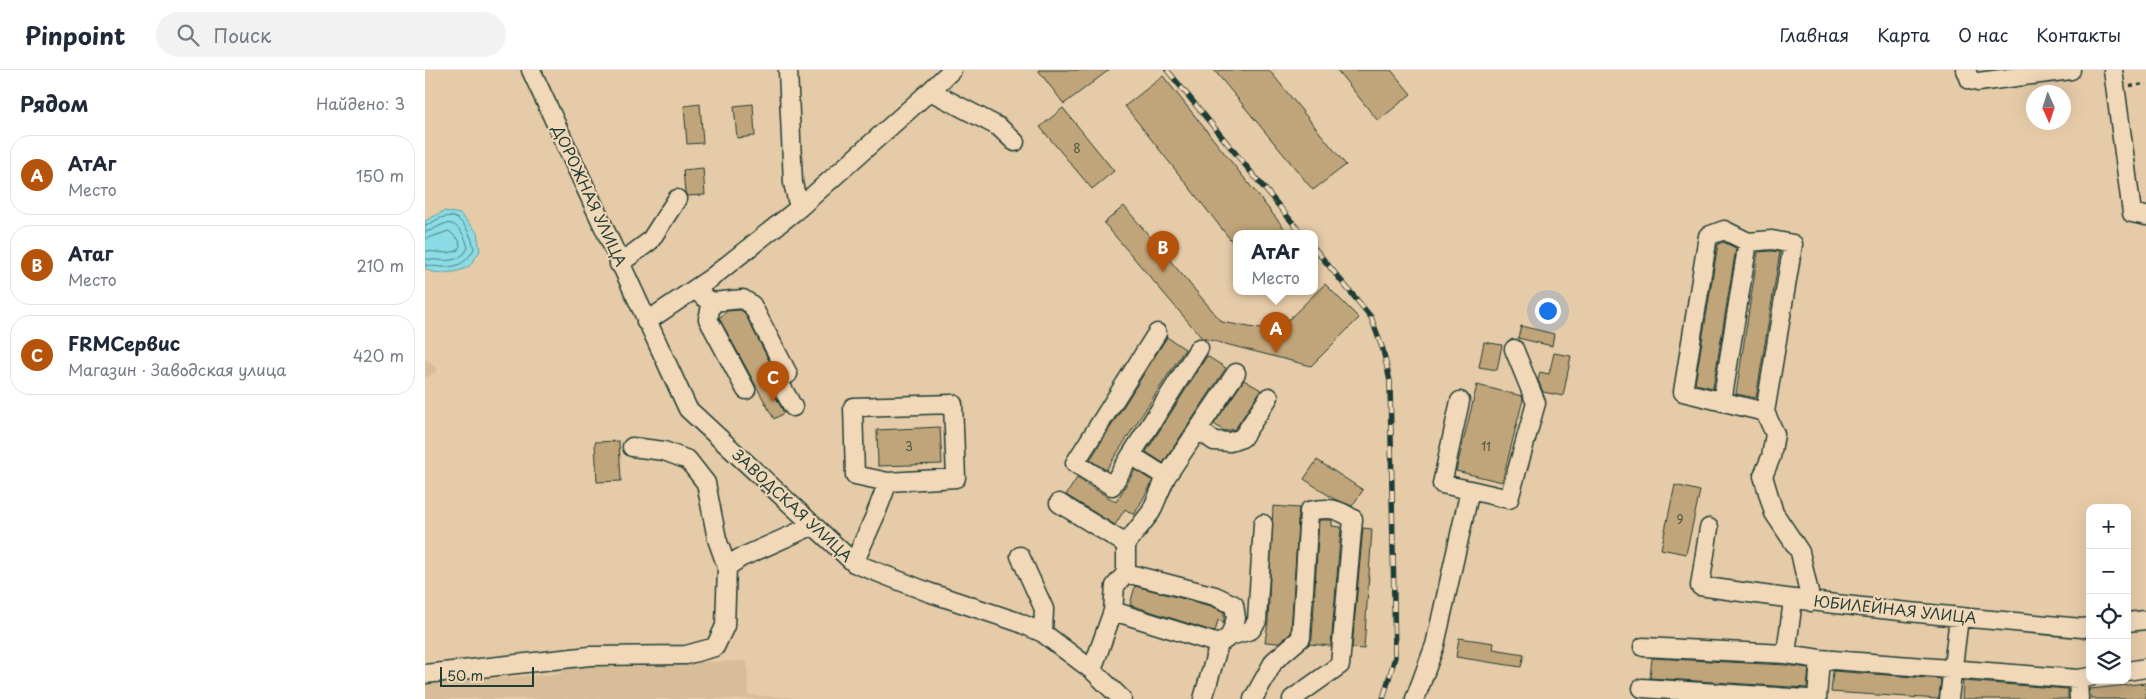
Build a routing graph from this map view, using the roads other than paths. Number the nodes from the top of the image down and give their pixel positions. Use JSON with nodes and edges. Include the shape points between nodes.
{"nodes":[{"id":1,"x":531,"y":70,"type":"edge"},
{"id":2,"x":787,"y":70,"type":"edge"},
{"id":3,"x":952,"y":70,"type":"edge"},
{"id":4,"x":1966,"y":70,"type":"edge"},
{"id":5,"x":2071,"y":70,"type":"edge"},
{"id":6,"x":2113,"y":70,"type":"edge"},
{"id":7,"x":930,"y":92,"type":"junction"},
{"id":8,"x":1015,"y":142,"type":"dead end"},
{"id":9,"x":807,"y":150,"type":"dead end"},
{"id":10,"x":792,"y":169,"type":"junction"},
{"id":11,"x":677,"y":199,"type":"dead end"},
{"id":12,"x":799,"y":208,"type":"junction"},
{"id":13,"x":2146,"y":216,"type":"edge"},
{"id":14,"x":1748,"y":242,"type":"junction"},
{"id":15,"x":619,"y":264,"type":"junction"},
{"id":16,"x":694,"y":290,"type":"junction"},
{"id":17,"x":712,"y":302,"type":"junction"},
{"id":18,"x":646,"y":322,"type":"junction"},
{"id":19,"x":1157,"y":333,"type":"dead end"},
{"id":20,"x":1199,"y":348,"type":"dead end"},
{"id":21,"x":1515,"y":349,"type":"dead end"},
{"id":22,"x":1236,"y":373,"type":"dead end"},
{"id":23,"x":746,"y":390,"type":"dead end"},
{"id":24,"x":1269,"y":397,"type":"dead end"},
{"id":25,"x":1460,"y":401,"type":"dead end"},
{"id":26,"x":1722,"y":402,"type":"junction"},
{"id":27,"x":793,"y":406,"type":"dead end"},
{"id":28,"x":1765,"y":412,"type":"junction"},
{"id":29,"x":1199,"y":430,"type":"junction"},
{"id":30,"x":632,"y":447,"type":"dead end"},
{"id":31,"x":1131,"y":455,"type":"junction"},
{"id":32,"x":1166,"y":478,"type":"junction"},
{"id":33,"x":888,"y":482,"type":"junction"},
{"id":34,"x":1470,"y":490,"type":"junction"},
{"id":35,"x":1059,"y":503,"type":"dead end"},
{"id":36,"x":1263,"y":524,"type":"dead end"},
{"id":37,"x":812,"y":526,"type":"junction"},
{"id":38,"x":1709,"y":528,"type":"dead end"},
{"id":39,"x":1125,"y":544,"type":"junction"},
{"id":40,"x":1020,"y":556,"type":"dead end"},
{"id":41,"x":854,"y":563,"type":"junction"},
{"id":42,"x":727,"y":567,"type":"junction"},
{"id":43,"x":1126,"y":573,"type":"junction"},
{"id":44,"x":1793,"y":600,"type":"junction"},
{"id":45,"x":1811,"y":602,"type":"junction"},
{"id":46,"x":1113,"y":611,"type":"junction"},
{"id":47,"x":1959,"y":618,"type":"junction"},
{"id":48,"x":2146,"y":620,"type":"edge"},
{"id":49,"x":2131,"y":622,"type":"edge"},
{"id":50,"x":2086,"y":628,"type":"edge"},
{"id":51,"x":1043,"y":633,"type":"junction"},
{"id":52,"x":1225,"y":640,"type":"junction"},
{"id":53,"x":1643,"y":647,"type":"dead end"},
{"id":54,"x":1786,"y":654,"type":"junction"},
{"id":55,"x":1820,"y":659,"type":"junction"},
{"id":56,"x":1953,"y":668,"type":"junction"},
{"id":57,"x":2146,"y":668,"type":"edge"},
{"id":58,"x":1092,"y":670,"type":"junction"},
{"id":59,"x":2131,"y":670,"type":"edge"},
{"id":60,"x":425,"y":674,"type":"edge"},
{"id":61,"x":2084,"y":678,"type":"edge"},
{"id":62,"x":1642,"y":688,"type":"dead end"},
{"id":63,"x":1122,"y":699,"type":"edge"},
{"id":64,"x":1203,"y":699,"type":"edge"},
{"id":65,"x":1253,"y":699,"type":"edge"},
{"id":66,"x":1292,"y":699,"type":"edge"},
{"id":67,"x":1415,"y":699,"type":"edge"},
{"id":68,"x":1807,"y":699,"type":"edge"},
{"id":69,"x":1817,"y":699,"type":"edge"},
{"id":70,"x":1949,"y":699,"type":"edge"},
{"id":71,"x":2079,"y":699,"type":"edge"}],
"edges":[{"from":1,"to":15,"type":"street","name":"ДОРОЖНАЯ УЛИЦА"},
{"from":2,"to":10,"type":"street"},
{"from":3,"to":7,"type":"street"},
{"from":4,"to":5,"type":"street","via":[[1970,80],[1978,82]]},
{"from":6,"to":13,"type":"street","via":[[2132,213]]},
{"from":7,"to":8,"type":"street","via":[[999,127]]},
{"from":7,"to":12,"type":"street"},
{"from":9,"to":10,"type":"street"},
{"from":10,"to":12,"type":"street"},
{"from":11,"to":15,"type":"street","via":[[650,241]]},
{"from":12,"to":16,"type":"street"},
{"from":14,"to":26,"type":"street"},
{"from":14,"to":26,"type":"street","via":[[1723,230],[1708,236],[1683,392]]},
{"from":14,"to":28,"type":"street","via":[[1772,240],[1793,244]]},
{"from":15,"to":18,"type":"street","name":"ДОРОЖНАЯ УЛИЦА"},
{"from":16,"to":17,"type":"street"},
{"from":16,"to":18,"type":"street"},
{"from":17,"to":23,"type":"street","via":[[708,319]]},
{"from":17,"to":27,"type":"street","via":[[743,299],[751,305],[788,374],[778,380]]},
{"from":18,"to":37,"type":"street","name":"ЗАВОДСКАЯ УЛИЦА","via":[[688,409]]},
{"from":19,"to":31,"type":"street","via":[[1075,464],[1112,486]]},
{"from":20,"to":31,"type":"street"},
{"from":21,"to":34,"type":"street","via":[[1536,403],[1509,499]]},
{"from":22,"to":29,"type":"street"},
{"from":24,"to":29,"type":"street","via":[[1242,438],[1230,442],[1214,441]]},
{"from":25,"to":34,"type":"street","via":[[1442,484]]},
{"from":26,"to":28,"type":"street"},
{"from":28,"to":45,"type":"street","via":[[1775,434],[1763,476],[1775,513],[1800,552]]},
{"from":29,"to":32,"type":"street"},
{"from":30,"to":42,"type":"street","via":[[664,451],[688,460],[706,483],[717,539]]},
{"from":31,"to":32,"type":"street"},
{"from":32,"to":39,"type":"street","via":[[1151,512]]},
{"from":33,"to":33,"type":"street","via":[[956,478],[953,404],[853,407],[855,475]]},
{"from":33,"to":41,"type":"street"},
{"from":34,"to":67,"type":"street","via":[[1435,645]]},
{"from":35,"to":39,"type":"street"},
{"from":36,"to":52,"type":"street","via":[[1257,620],[1251,630]]},
{"from":37,"to":41,"type":"street","name":"ЗАВОДСКАЯ УЛИЦА"},
{"from":37,"to":42,"type":"street"},
{"from":38,"to":44,"type":"street","name":"ЮБИЛЕЙНАЯ УЛИЦА","via":[[1701,586]]},
{"from":39,"to":43,"type":"street"},
{"from":40,"to":51,"type":"street","via":[[1044,609]]},
{"from":41,"to":51,"type":"street","name":"ЗАВОДСКАЯ УЛИЦА"},
{"from":42,"to":60,"type":"street","via":[[725,626],[715,647],[686,655],[590,656]]},
{"from":43,"to":46,"type":"street","via":[[1115,586]]},
{"from":43,"to":52,"type":"street","via":[[1215,596],[1234,605],[1236,618]]},
{"from":44,"to":45,"type":"street","name":"ЮБИЛЕЙНАЯ УЛИЦА"},
{"from":44,"to":54,"type":"street"},
{"from":45,"to":47,"type":"street","name":"ЮБИЛЕЙНАЯ УЛИЦА"},
{"from":46,"to":52,"type":"street"},
{"from":46,"to":58,"type":"street"},
{"from":47,"to":50,"type":"street","name":"ЮБИЛЕЙНАЯ УЛИЦА"},
{"from":47,"to":56,"type":"street"},
{"from":48,"to":49,"type":"street"},
{"from":51,"to":58,"type":"street","name":"ЗАВОДСКАЯ УЛИЦА"},
{"from":52,"to":64,"type":"street"},
{"from":53,"to":54,"type":"street"},
{"from":54,"to":55,"type":"street"},
{"from":55,"to":56,"type":"street"},
{"from":55,"to":69,"type":"street"},
{"from":56,"to":61,"type":"street"},
{"from":56,"to":70,"type":"street"},
{"from":57,"to":59,"type":"street"},
{"from":58,"to":63,"type":"street","name":"ЗАВОДСКАЯ УЛИЦА"},
{"from":61,"to":71,"type":"street"},
{"from":62,"to":68,"type":"street"},
{"from":65,"to":66,"type":"street","via":[[1274,661],[1301,638],[1309,511],[1326,508],[1353,518],[1340,665]]}]}
